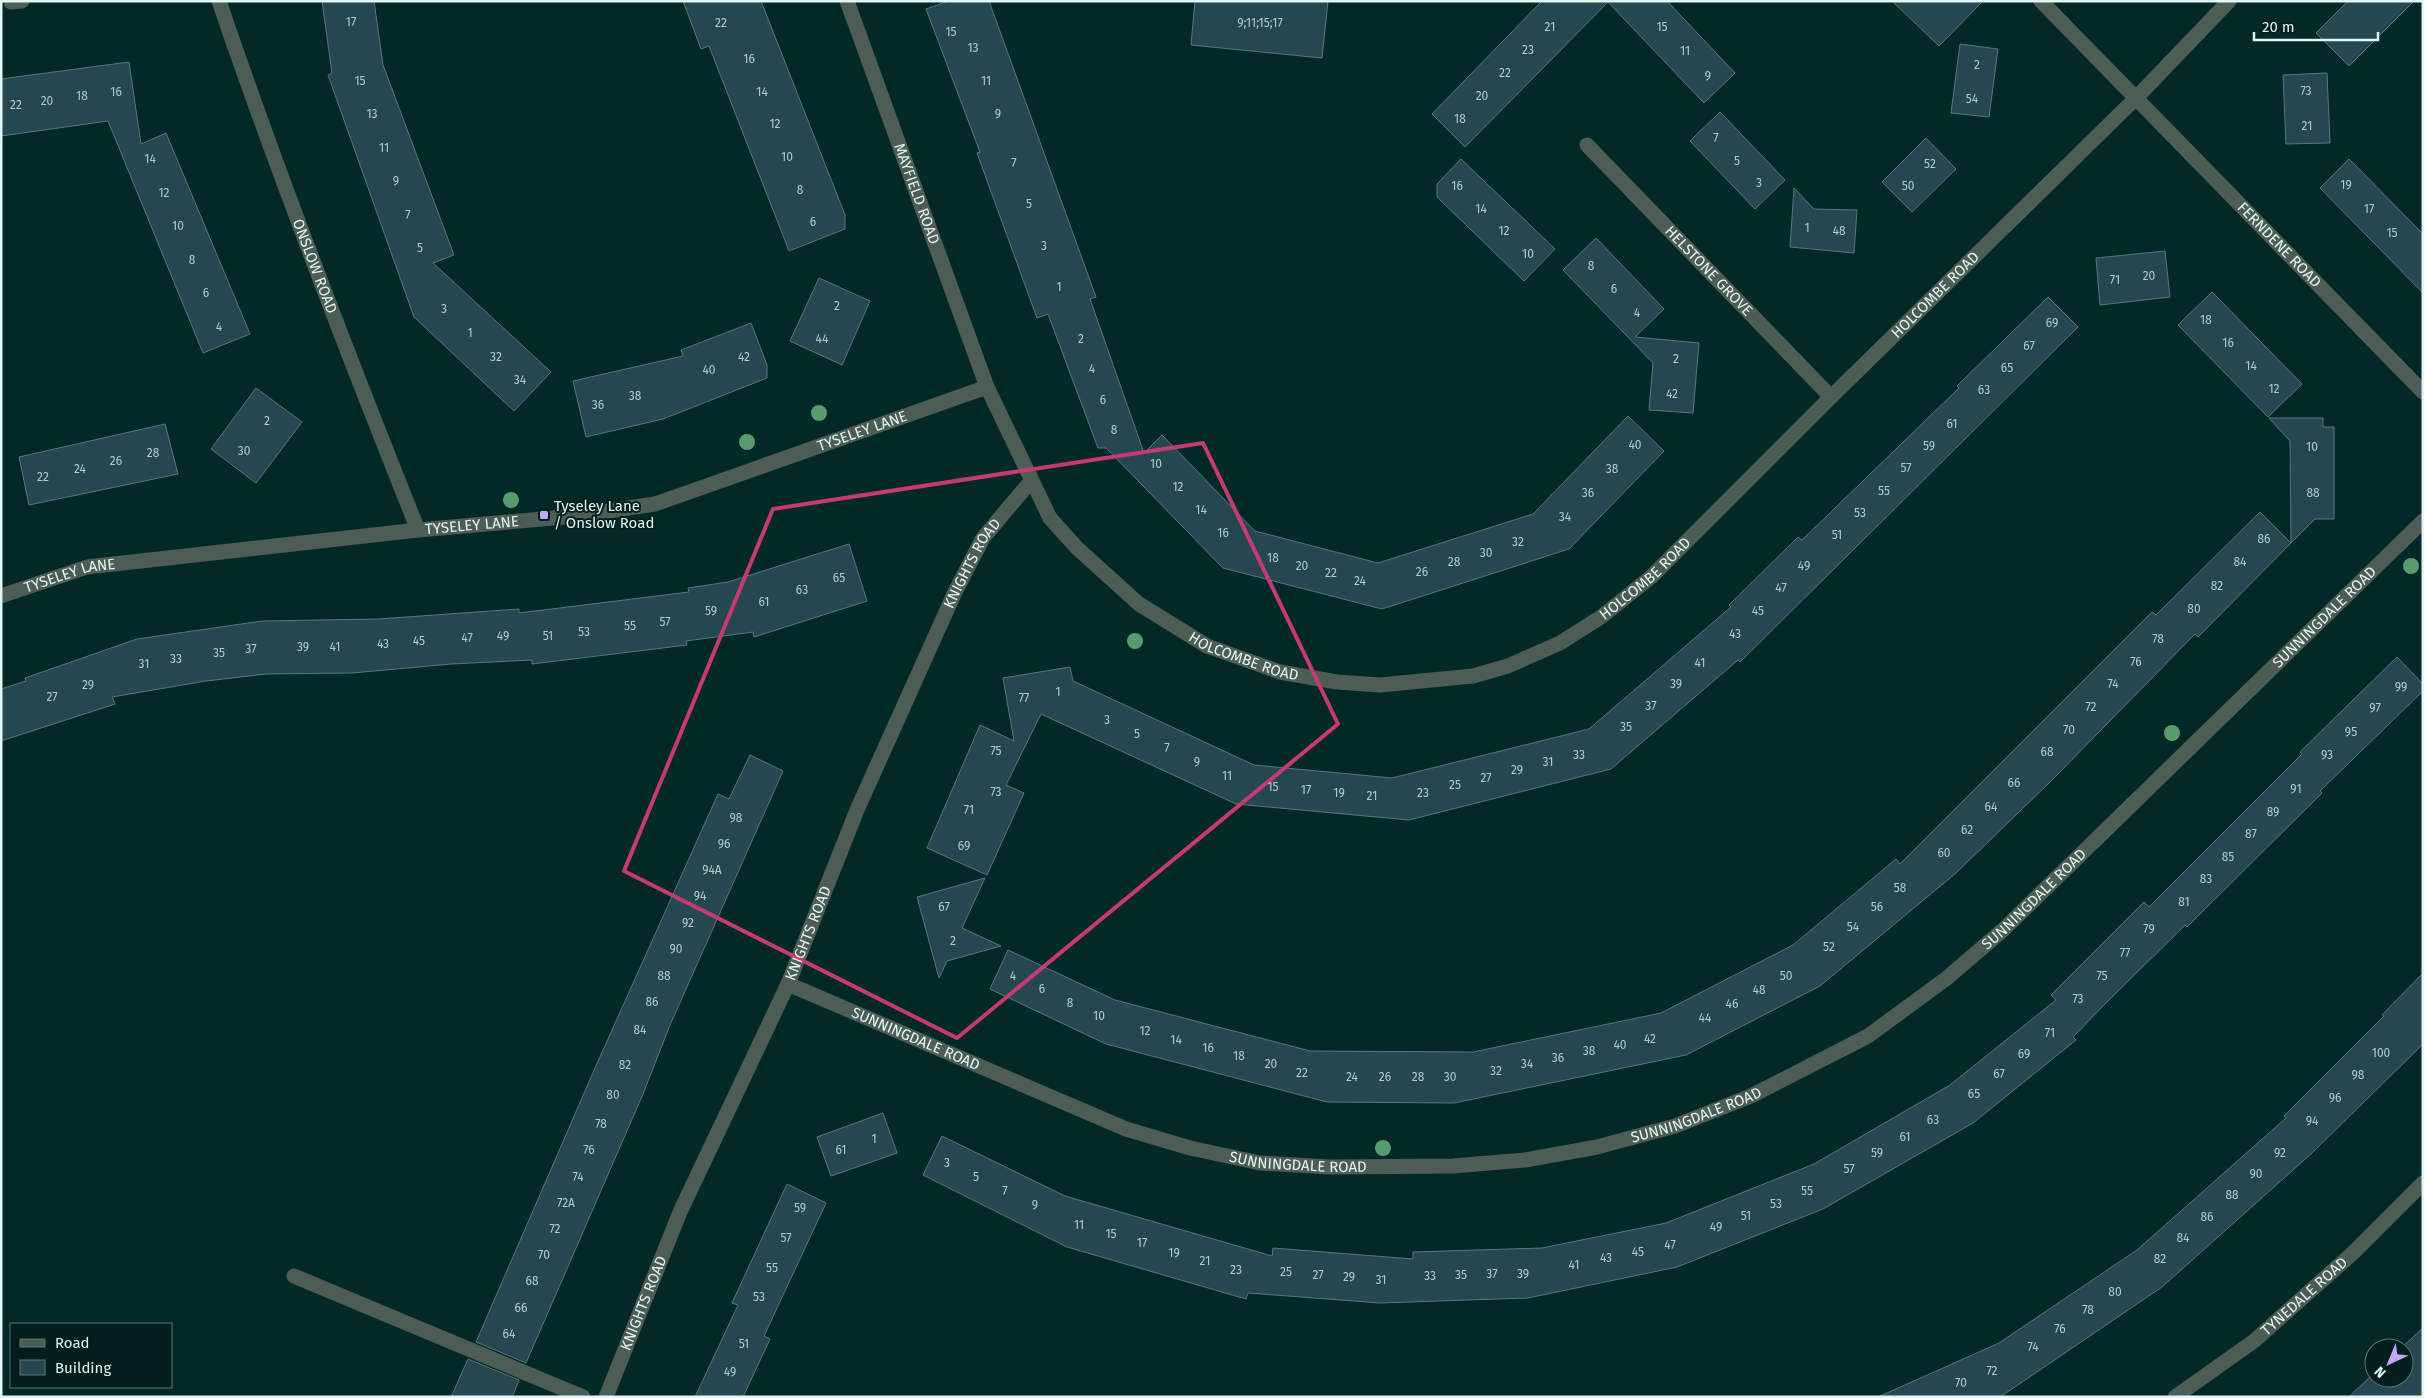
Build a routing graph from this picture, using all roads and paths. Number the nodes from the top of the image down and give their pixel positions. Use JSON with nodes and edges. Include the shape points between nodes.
{"nodes":[{"id":1,"x":219,"y":1,"type":"edge"},
{"id":2,"x":847,"y":1,"type":"edge"},
{"id":3,"x":2042,"y":1,"type":"edge"},
{"id":4,"x":2229,"y":1,"type":"edge"},
{"id":5,"x":2137,"y":97,"type":"junction"},
{"id":6,"x":1587,"y":145,"type":"dead end"},
{"id":7,"x":987,"y":387,"type":"junction"},
{"id":8,"x":2423,"y":392,"type":"edge"},
{"id":9,"x":1831,"y":397,"type":"junction"},
{"id":10,"x":1031,"y":481,"type":"junction"},
{"id":11,"x":2423,"y":521,"type":"edge"},
{"id":12,"x":418,"y":530,"type":"junction"},
{"id":13,"x":1,"y":596,"type":"edge"},
{"id":14,"x":788,"y":984,"type":"junction"},
{"id":15,"x":2423,"y":1183,"type":"edge"},
{"id":16,"x":294,"y":1276,"type":"dead end"},
{"id":17,"x":582,"y":1397,"type":"edge"},
{"id":18,"x":606,"y":1397,"type":"edge"},
{"id":19,"x":2175,"y":1397,"type":"edge"}],
"edges":[{"from":1,"to":12,"type":"street","name":"ONSLOW ROAD","via":[[341,337]]},
{"from":2,"to":7,"type":"street","name":"MAYFIELD ROAD"},
{"from":3,"to":5,"type":"street","name":"FERNDENE ROAD"},
{"from":4,"to":5,"type":"street","name":"HOLCOMBE ROAD"},
{"from":5,"to":8,"type":"street","name":"FERNDENE ROAD"},
{"from":5,"to":9,"type":"street","name":"HOLCOMBE ROAD"},
{"from":6,"to":9,"type":"street","name":"HELSTONE GROVE"},
{"from":7,"to":10,"type":"street","name":"HOLCOMBE ROAD"},
{"from":7,"to":12,"type":"street","name":"TYSELEY LANE","via":[[655,504],[576,516]]},
{"from":9,"to":10,"type":"street","name":"HOLCOMBE ROAD","via":[[1651,577],[1601,617],[1560,643],[1508,666],[1473,676],[1380,685],[1336,682],[1280,672],[1207,646],[1139,604],[1077,548],[1050,518]]},
{"from":10,"to":14,"type":"street","name":"KNIGHTS ROAD","via":[[983,538],[955,592],[857,810]]},
{"from":11,"to":14,"type":"street","name":"SUNNINGDALE ROAD","via":[[2004,929],[1947,978],[1868,1036],[1750,1096],[1675,1126],[1597,1147],[1498,1162],[1404,1167],[1260,1163],[1190,1148],[1126,1129]]},
{"from":12,"to":13,"type":"street","name":"TYSELEY LANE","via":[[86,567]]},
{"from":14,"to":18,"type":"street","name":"KNIGHTS ROAD","via":[[680,1212]]},
{"from":15,"to":19,"type":"street","name":"TYNEDALE ROAD","via":[[2354,1252],[2254,1341]]},
{"from":16,"to":17,"type":"street"}]}
